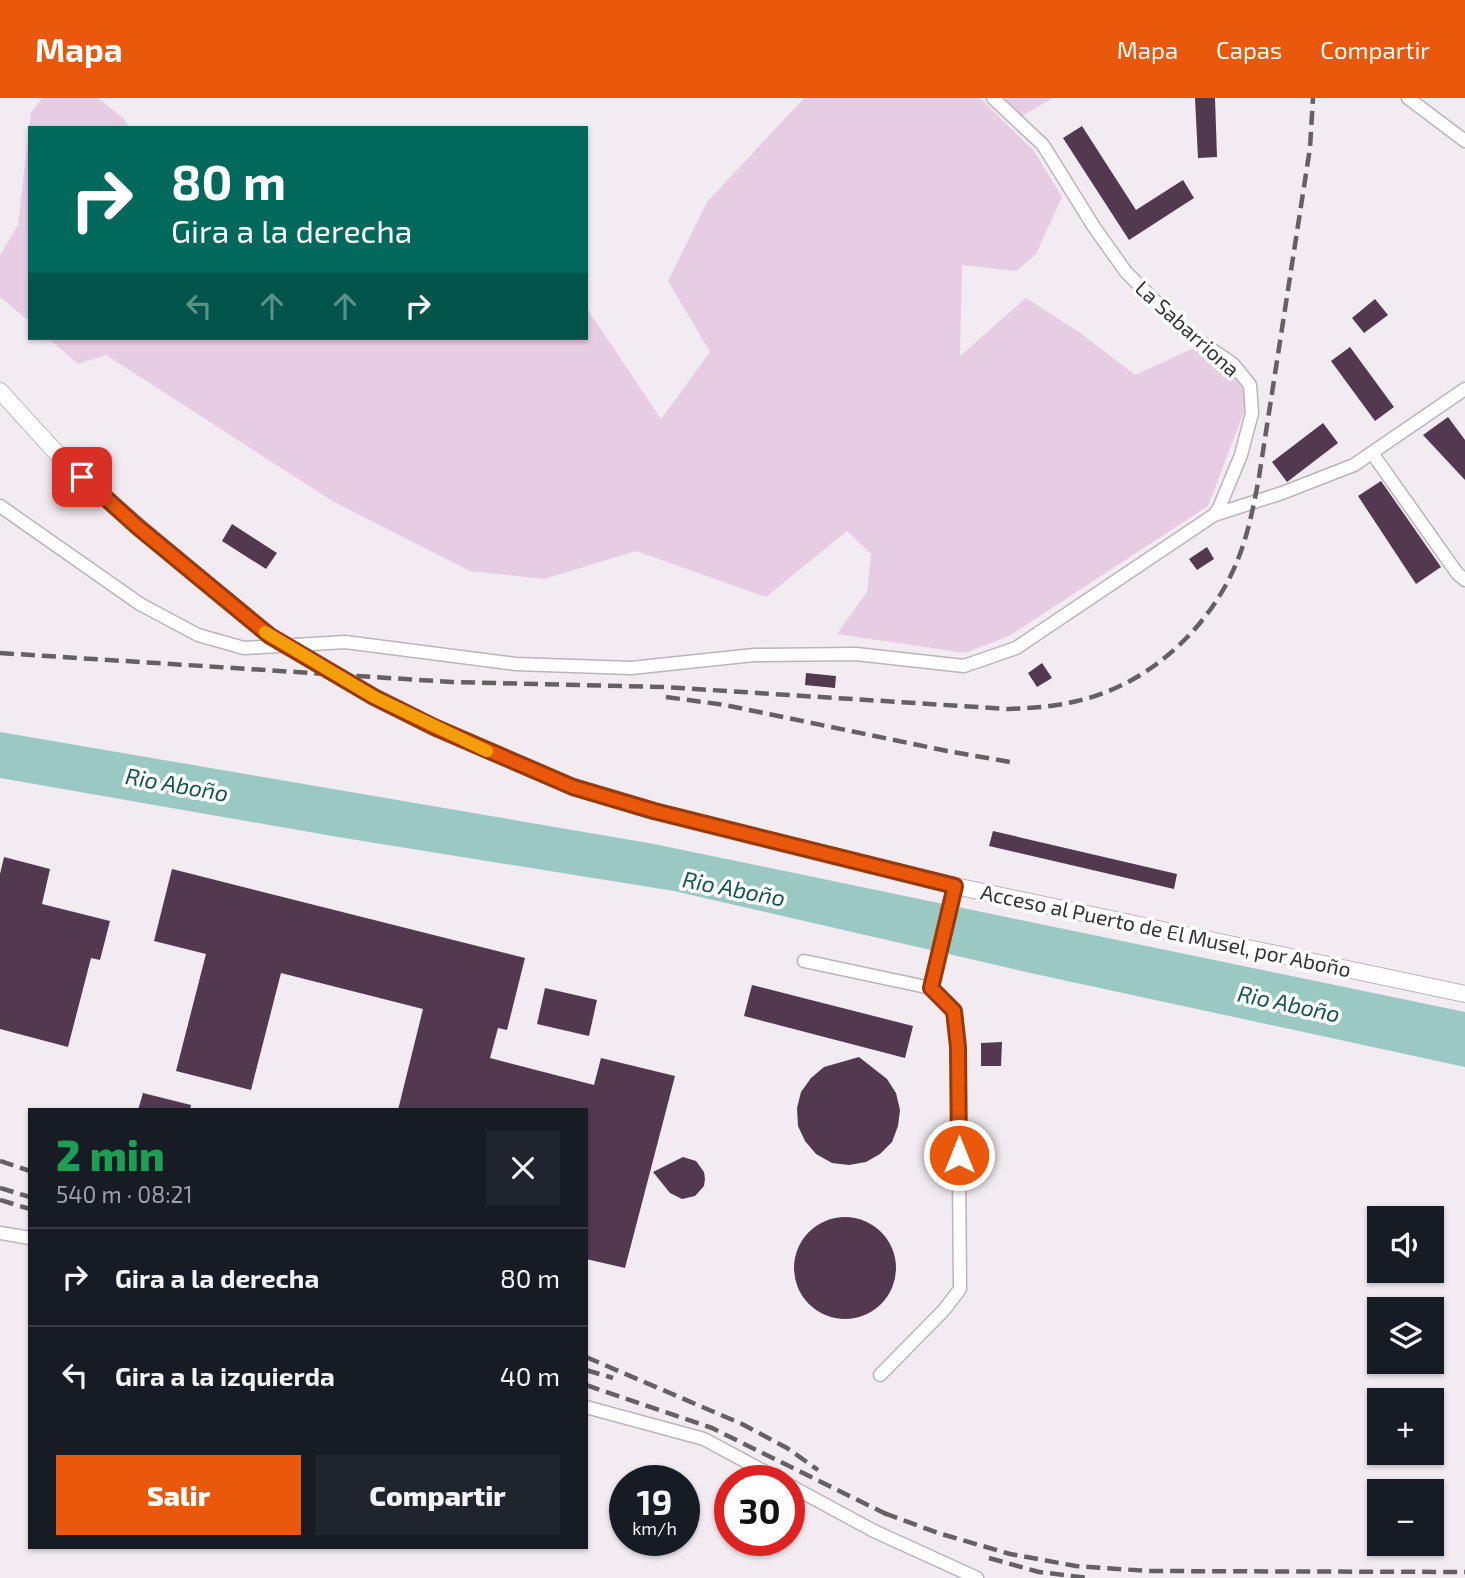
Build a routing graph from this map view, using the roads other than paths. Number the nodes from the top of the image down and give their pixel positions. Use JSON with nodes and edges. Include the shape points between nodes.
{"nodes":[{"id":1,"x":993,"y":98,"type":"edge"},
{"id":2,"x":1408,"y":98,"type":"edge"},
{"id":3,"x":1465,"y":141,"type":"edge"},
{"id":4,"x":1465,"y":389,"type":"edge"},
{"id":5,"x":0,"y":391,"type":"edge"},
{"id":6,"x":1372,"y":453,"type":"junction"},
{"id":7,"x":0,"y":506,"type":"edge"},
{"id":8,"x":1214,"y":515,"type":"junction"},
{"id":9,"x":1465,"y":580,"type":"edge"},
{"id":10,"x":955,"y":891,"type":"junction"},
{"id":11,"x":804,"y":961,"type":"dead end"},
{"id":12,"x":931,"y":988,"type":"junction"},
{"id":13,"x":1465,"y":994,"type":"edge"},
{"id":14,"x":0,"y":1233,"type":"edge"},
{"id":15,"x":28,"y":1238,"type":"edge"},
{"id":16,"x":880,"y":1375,"type":"dead end"},
{"id":17,"x":588,"y":1408,"type":"edge"},
{"id":18,"x":752,"y":1465,"type":"edge"},
{"id":19,"x":805,"y":1494,"type":"edge"},
{"id":20,"x":977,"y":1578,"type":"edge"}],
"edges":[{"from":1,"to":8,"type":"street","name":"La Sabarriona","via":[[1043,145],[1126,272],[1186,332],[1233,364],[1250,385],[1252,413],[1241,454]]},
{"from":2,"to":3,"type":"street"},
{"from":4,"to":6,"type":"street"},
{"from":5,"to":10,"type":"street","name":"Acceso al Puerto de El Musel, por Aboño","bridge":true,"via":[[62,459],[270,636],[374,697],[573,787]]},
{"from":6,"to":8,"type":"street","via":[[1342,470]]},
{"from":6,"to":9,"type":"street"},
{"from":7,"to":8,"type":"street","via":[[140,604],[198,635],[244,648],[345,642],[516,664],[631,668],[754,655],[843,654],[964,666],[1016,648]]},
{"from":10,"to":12,"type":"street"},
{"from":10,"to":13,"type":"street","name":"Acceso al Puerto de El Musel, por Aboño"},
{"from":11,"to":12,"type":"street"},
{"from":12,"to":16,"type":"street","via":[[954,1011],[958,1047],[960,1289]]},
{"from":14,"to":15,"type":"street"},
{"from":17,"to":18,"type":"street","via":[[704,1439]]},
{"from":19,"to":20,"type":"street"}]}
